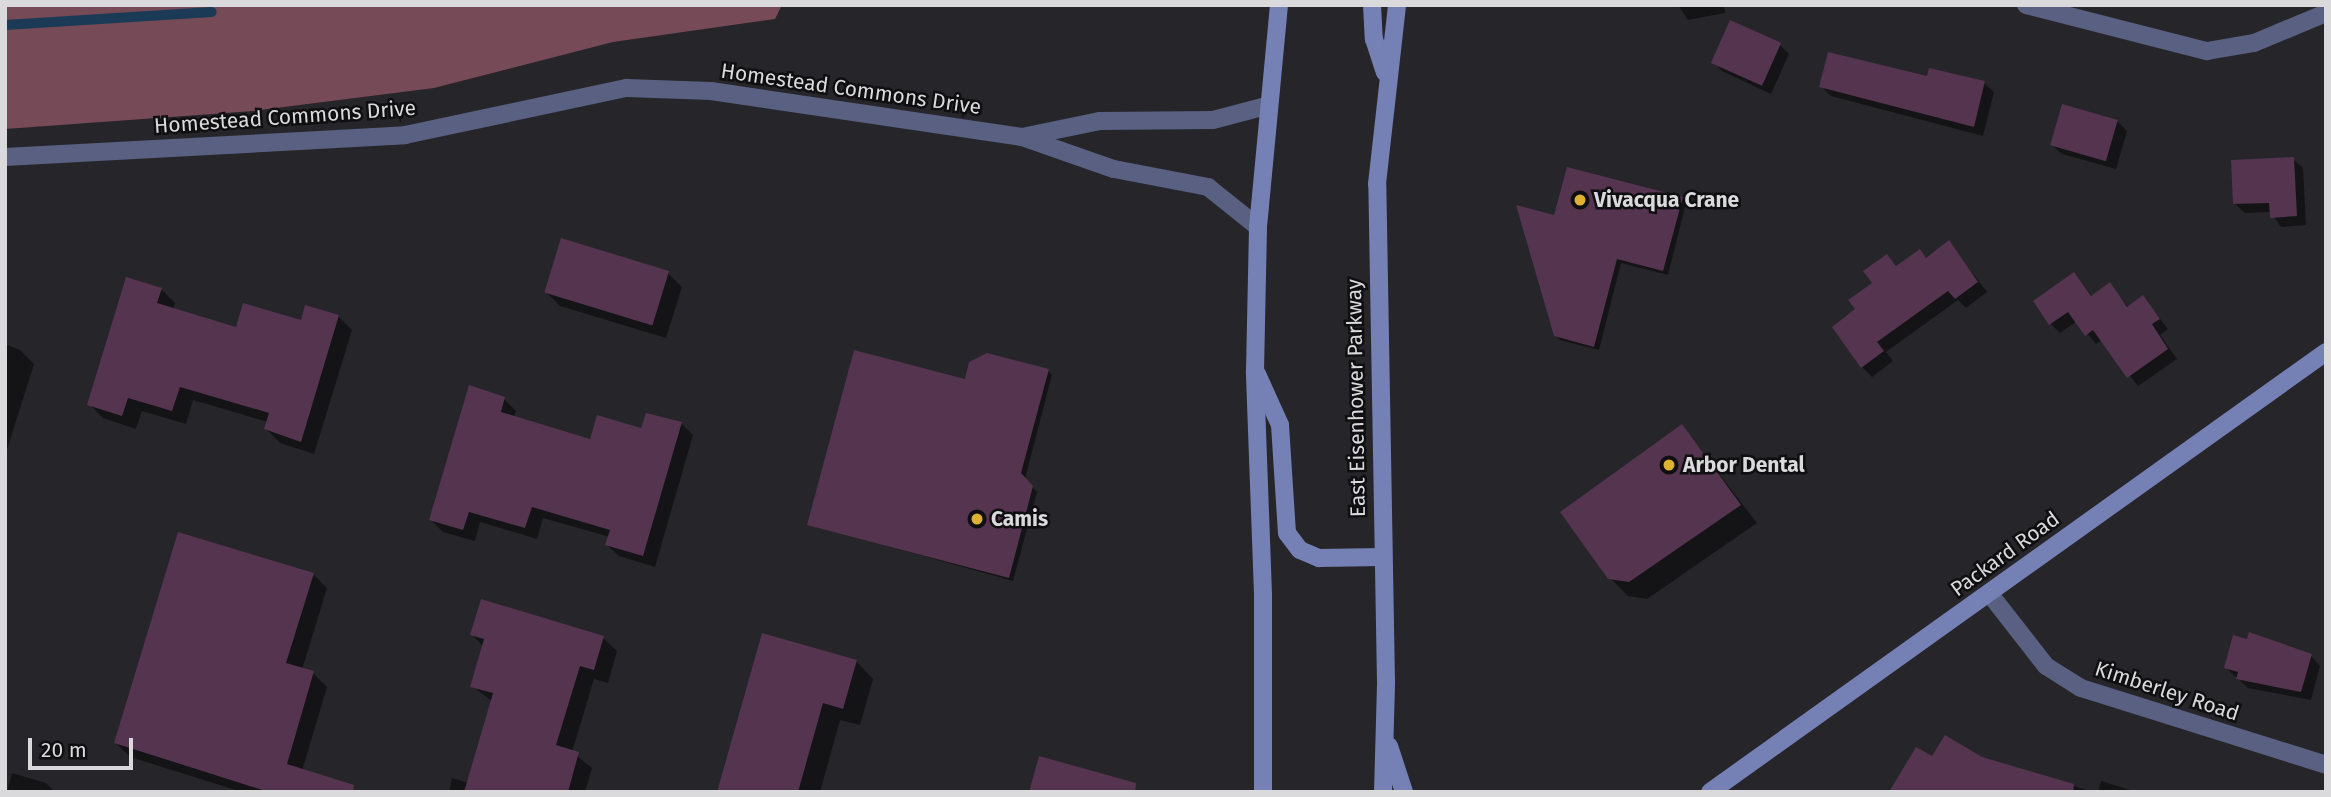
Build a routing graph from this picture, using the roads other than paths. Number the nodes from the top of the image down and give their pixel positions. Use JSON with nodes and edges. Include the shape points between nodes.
{"nodes":[{"id":1,"x":1279,"y":5,"type":"edge"},
{"id":2,"x":1372,"y":5,"type":"edge"},
{"id":3,"x":1397,"y":5,"type":"edge"},
{"id":4,"x":2026,"y":5,"type":"edge"},
{"id":5,"x":2326,"y":13,"type":"edge"},
{"id":6,"x":1387,"y":76,"type":"junction"},
{"id":7,"x":1266,"y":106,"type":"junction"},
{"id":8,"x":1022,"y":137,"type":"junction"},
{"id":9,"x":5,"y":157,"type":"edge"},
{"id":10,"x":1258,"y":228,"type":"junction"},
{"id":11,"x":2326,"y":352,"type":"edge"},
{"id":12,"x":1255,"y":370,"type":"junction"},
{"id":13,"x":1382,"y":557,"type":"junction"},
{"id":14,"x":1989,"y":593,"type":"junction"},
{"id":15,"x":1384,"y":729,"type":"junction"},
{"id":16,"x":2326,"y":765,"type":"edge"},
{"id":17,"x":1262,"y":792,"type":"edge"},
{"id":18,"x":1382,"y":792,"type":"edge"},
{"id":19,"x":1404,"y":792,"type":"edge"},
{"id":20,"x":1710,"y":792,"type":"edge"}],
"edges":[{"from":1,"to":7,"type":"main road"},
{"from":2,"to":6,"type":"main road","via":[[1374,39]]},
{"from":3,"to":6,"type":"main road","name":"East Eisenhower Parkway"},
{"from":4,"to":5,"type":"street","via":[[2207,51],[2254,43]]},
{"from":6,"to":13,"type":"main road","name":"East Eisenhower Parkway","via":[[1377,184],[1375,291]]},
{"from":7,"to":8,"type":"street","name":"Homestead Commons Drive","via":[[1213,120],[1100,121]]},
{"from":7,"to":10,"type":"main road"},
{"from":8,"to":9,"type":"street","name":"Homestead Commons Drive","via":[[711,91],[626,88],[405,135]]},
{"from":8,"to":10,"type":"street","name":"Homestead Commons Drive","via":[[1114,169],[1208,187]]},
{"from":10,"to":12,"type":"main road"},
{"from":11,"to":14,"type":"main road","name":"Packard Road"},
{"from":12,"to":13,"type":"main road","via":[[1280,425],[1287,533],[1300,550],[1319,558]]},
{"from":12,"to":17,"type":"main road","via":[[1263,594]]},
{"from":13,"to":15,"type":"main road","name":"East Eisenhower Parkway"},
{"from":14,"to":16,"type":"street","name":"Kimberley Road","via":[[2046,666],[2081,688]]},
{"from":14,"to":20,"type":"main road","name":"Packard Road"},
{"from":15,"to":18,"type":"main road","name":"East Eisenhower Parkway"},
{"from":15,"to":19,"type":"main road"}]}
